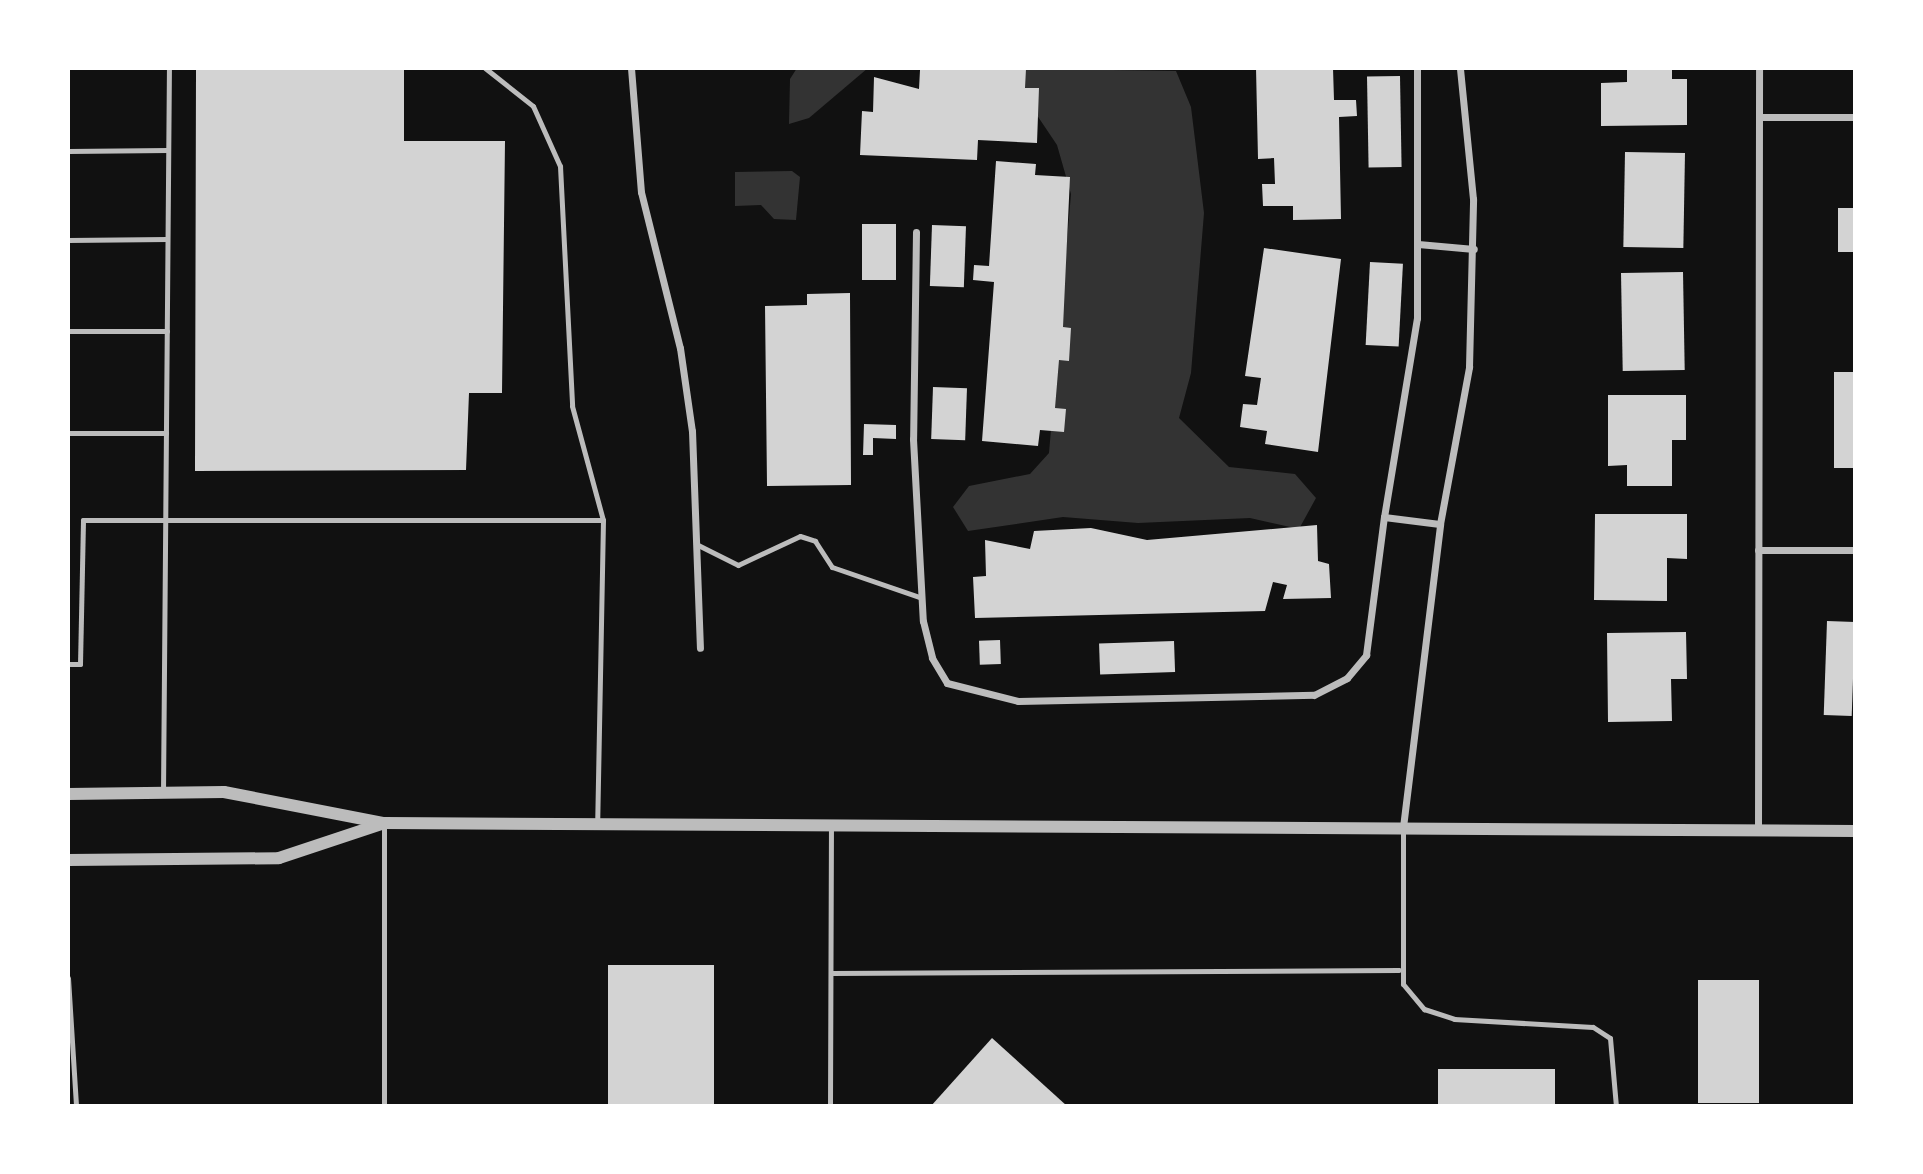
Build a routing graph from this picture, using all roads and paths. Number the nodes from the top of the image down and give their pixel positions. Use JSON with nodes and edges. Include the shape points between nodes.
{"nodes":[{"id":1,"x":169,"y":68,"type":"edge"},
{"id":2,"x":485,"y":68,"type":"edge"},
{"id":3,"x":631,"y":68,"type":"edge"},
{"id":4,"x":1417,"y":68,"type":"edge"},
{"id":5,"x":1461,"y":68,"type":"edge"},
{"id":6,"x":1759,"y":68,"type":"edge"},
{"id":7,"x":1759,"y":117,"type":"junction"},
{"id":8,"x":1855,"y":117,"type":"edge"},
{"id":9,"x":168,"y":149,"type":"junction"},
{"id":10,"x":68,"y":151,"type":"edge"},
{"id":11,"x":916,"y":232,"type":"dead end"},
{"id":12,"x":167,"y":239,"type":"junction"},
{"id":13,"x":68,"y":240,"type":"edge"},
{"id":14,"x":1418,"y":244,"type":"junction"},
{"id":15,"x":1474,"y":249,"type":"junction"},
{"id":16,"x":68,"y":331,"type":"edge"},
{"id":17,"x":167,"y":331,"type":"junction"},
{"id":18,"x":68,"y":433,"type":"edge"},
{"id":19,"x":166,"y":433,"type":"junction"},
{"id":20,"x":1384,"y":517,"type":"junction"},
{"id":21,"x":165,"y":519,"type":"junction"},
{"id":22,"x":603,"y":520,"type":"junction"},
{"id":23,"x":1440,"y":524,"type":"junction"},
{"id":24,"x":696,"y":544,"type":"junction"},
{"id":25,"x":1759,"y":550,"type":"junction"},
{"id":26,"x":1855,"y":550,"type":"edge"},
{"id":27,"x":922,"y":598,"type":"junction"},
{"id":28,"x":700,"y":648,"type":"dead end"},
{"id":29,"x":68,"y":664,"type":"edge"},
{"id":30,"x":68,"y":794,"type":"edge"},
{"id":31,"x":163,"y":794,"type":"junction"},
{"id":32,"x":384,"y":823,"type":"junction"},
{"id":33,"x":597,"y":823,"type":"junction"},
{"id":34,"x":831,"y":824,"type":"junction"},
{"id":35,"x":1403,"y":827,"type":"junction"},
{"id":36,"x":1758,"y":831,"type":"junction"},
{"id":37,"x":1855,"y":831,"type":"edge"},
{"id":38,"x":68,"y":860,"type":"edge"},
{"id":39,"x":1399,"y":970,"type":"junction"},
{"id":40,"x":831,"y":973,"type":"junction"},
{"id":41,"x":68,"y":978,"type":"edge"},
{"id":42,"x":76,"y":1106,"type":"edge"},
{"id":43,"x":384,"y":1106,"type":"edge"},
{"id":44,"x":830,"y":1106,"type":"edge"},
{"id":45,"x":1616,"y":1106,"type":"edge"}],
"edges":[{"from":1,"to":9,"type":"lane"},
{"from":2,"to":22,"type":"lane","via":[[533,106],[560,166],[572,406]]},
{"from":3,"to":24,"type":"street","via":[[641,192],[680,348],[692,431]]},
{"from":4,"to":14,"type":"street"},
{"from":5,"to":15,"type":"street"},
{"from":6,"to":7,"type":"street"},
{"from":7,"to":8,"type":"street"},
{"from":7,"to":25,"type":"street"},
{"from":9,"to":10,"type":"lane"},
{"from":9,"to":12,"type":"lane"},
{"from":11,"to":27,"type":"street","via":[[913,439]]},
{"from":12,"to":13,"type":"lane"},
{"from":12,"to":17,"type":"lane"},
{"from":14,"to":15,"type":"street"},
{"from":14,"to":20,"type":"street","via":[[1417,318]]},
{"from":15,"to":23,"type":"street","via":[[1469,367]]},
{"from":16,"to":17,"type":"lane"},
{"from":17,"to":19,"type":"lane"},
{"from":18,"to":19,"type":"lane"},
{"from":19,"to":21,"type":"lane"},
{"from":20,"to":23,"type":"street"},
{"from":20,"to":27,"type":"street","via":[[1366,655],[1347,678],[1314,695],[1018,701],[947,683],[932,658]]},
{"from":21,"to":22,"type":"lane"},
{"from":21,"to":29,"type":"lane","via":[[83,520],[80,664]]},
{"from":21,"to":31,"type":"lane"},
{"from":22,"to":33,"type":"lane"},
{"from":23,"to":35,"type":"street"},
{"from":24,"to":27,"type":"lane","via":[[738,565],[800,536],[816,541],[832,567]]},
{"from":24,"to":28,"type":"street"},
{"from":25,"to":26,"type":"street"},
{"from":25,"to":36,"type":"street"},
{"from":30,"to":31,"type":"street"},
{"from":31,"to":32,"type":"street","via":[[224,792]]},
{"from":32,"to":33,"type":"street"},
{"from":32,"to":38,"type":"street","via":[[279,858]]},
{"from":32,"to":43,"type":"lane"},
{"from":33,"to":34,"type":"street"},
{"from":34,"to":35,"type":"street"},
{"from":34,"to":40,"type":"lane"},
{"from":35,"to":36,"type":"street"},
{"from":35,"to":39,"type":"lane"},
{"from":36,"to":37,"type":"street"},
{"from":39,"to":40,"type":"lane"},
{"from":39,"to":45,"type":"lane","via":[[1424,1009],[1454,1019],[1593,1027],[1610,1038]]},
{"from":40,"to":44,"type":"lane"},
{"from":41,"to":42,"type":"lane"}]}
